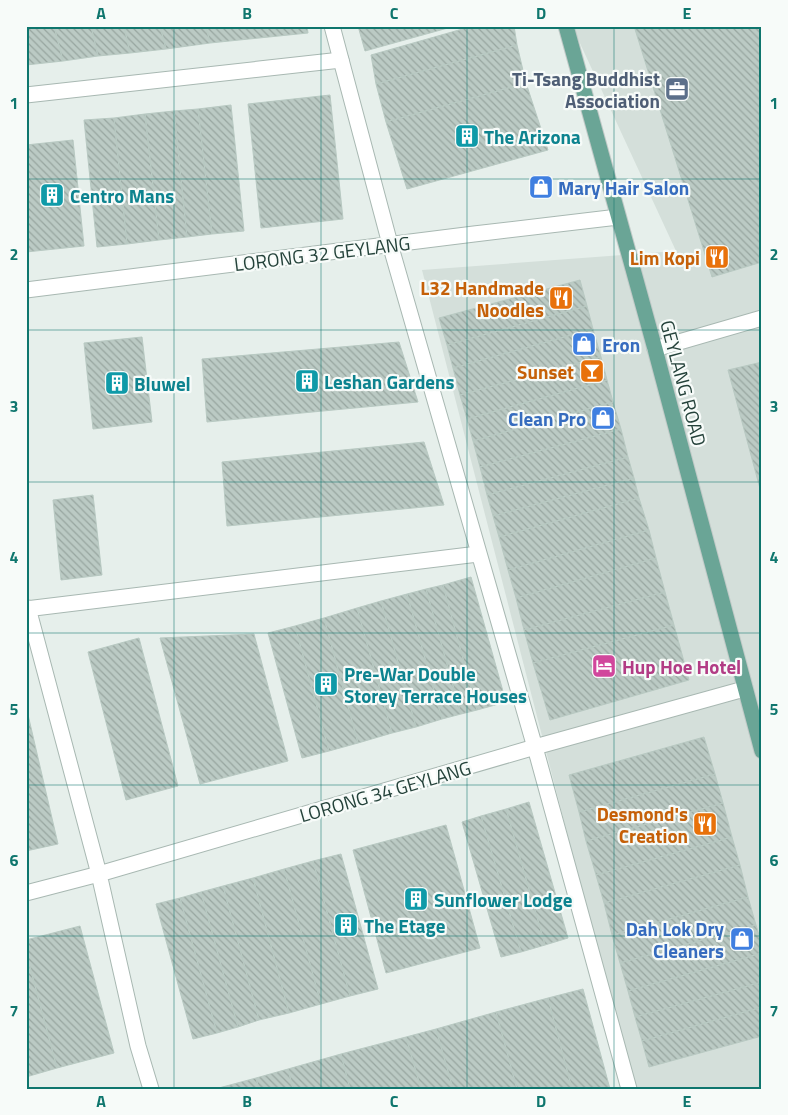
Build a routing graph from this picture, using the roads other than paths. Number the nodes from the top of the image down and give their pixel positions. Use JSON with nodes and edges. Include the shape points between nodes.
{"nodes":[{"id":1,"x":332,"y":26,"type":"edge"},
{"id":2,"x":566,"y":26,"type":"edge"},
{"id":3,"x":341,"y":60,"type":"junction"},
{"id":4,"x":26,"y":96,"type":"edge"},
{"id":5,"x":618,"y":217,"type":"junction"},
{"id":6,"x":390,"y":244,"type":"junction"},
{"id":7,"x":26,"y":290,"type":"edge"},
{"id":8,"x":762,"y":318,"type":"edge"},
{"id":9,"x":655,"y":349,"type":"junction"},
{"id":10,"x":478,"y":554,"type":"junction"},
{"id":11,"x":27,"y":609,"type":"edge"},
{"id":12,"x":744,"y":689,"type":"junction"},
{"id":13,"x":535,"y":746,"type":"junction"},
{"id":14,"x":762,"y":751,"type":"edge"},
{"id":15,"x":99,"y":874,"type":"junction"},
{"id":16,"x":26,"y":893,"type":"edge"},
{"id":17,"x":151,"y":1089,"type":"edge"},
{"id":18,"x":629,"y":1089,"type":"edge"}],
"edges":[{"from":1,"to":3,"type":"street"},
{"from":2,"to":5,"type":"main road","name":"GEYLANG ROAD"},
{"from":3,"to":4,"type":"street"},
{"from":3,"to":6,"type":"street"},
{"from":5,"to":6,"type":"street","name":"LORONG 32 GEYLANG"},
{"from":5,"to":9,"type":"main road","name":"GEYLANG ROAD"},
{"from":6,"to":7,"type":"street","name":"LORONG 32 GEYLANG"},
{"from":6,"to":10,"type":"street"},
{"from":8,"to":9,"type":"street"},
{"from":9,"to":12,"type":"main road","name":"GEYLANG ROAD"},
{"from":10,"to":11,"type":"street"},
{"from":10,"to":13,"type":"street"},
{"from":11,"to":15,"type":"street"},
{"from":12,"to":13,"type":"street","name":"LORONG 34 GEYLANG"},
{"from":12,"to":14,"type":"main road","name":"GEYLANG ROAD"},
{"from":13,"to":15,"type":"street","name":"LORONG 34 GEYLANG"},
{"from":13,"to":18,"type":"street"},
{"from":15,"to":16,"type":"street","name":"LORONG 34 GEYLANG"},
{"from":15,"to":17,"type":"street","via":[[138,1046]]}]}
